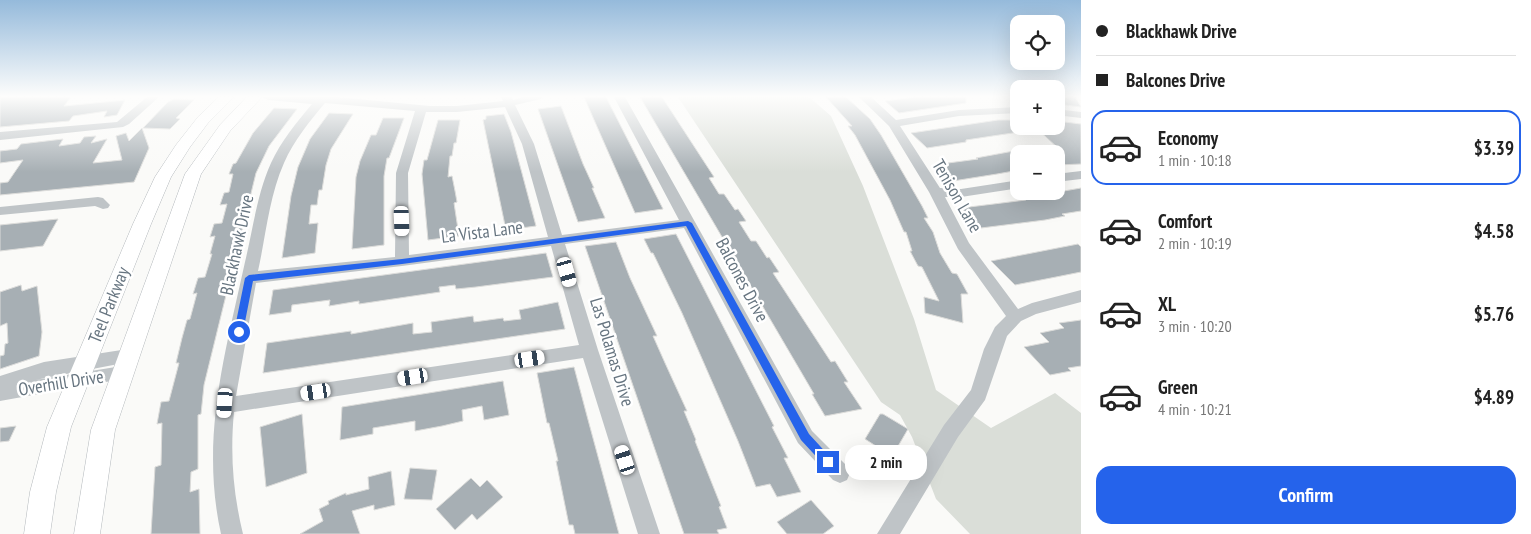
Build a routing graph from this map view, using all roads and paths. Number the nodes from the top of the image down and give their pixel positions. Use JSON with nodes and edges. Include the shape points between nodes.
{"nodes":[{"id":1,"x":125,"y":122,"type":"edge"},
{"id":2,"x":202,"y":122,"type":"edge"},
{"id":3,"x":232,"y":122,"type":"edge"},
{"id":4,"x":304,"y":122,"type":"edge"},
{"id":5,"x":417,"y":122,"type":"edge"},
{"id":6,"x":518,"y":122,"type":"edge"},
{"id":7,"x":633,"y":122,"type":"edge"},
{"id":8,"x":891,"y":122,"type":"edge"},
{"id":9,"x":905,"y":122,"type":"edge"},
{"id":10,"x":893,"y":124,"type":"junction"},
{"id":11,"x":0,"y":136,"type":"edge"},
{"id":12,"x":1081,"y":175,"type":"edge"},
{"id":13,"x":1065,"y":177,"type":"edge"},
{"id":14,"x":1010,"y":186,"type":"edge"},
{"id":15,"x":936,"y":192,"type":"junction"},
{"id":16,"x":103,"y":204,"type":"dead end"},
{"id":17,"x":0,"y":211,"type":"edge"},
{"id":18,"x":688,"y":223,"type":"junction"},
{"id":19,"x":558,"y":241,"type":"junction"},
{"id":20,"x":402,"y":261,"type":"junction"},
{"id":21,"x":249,"y":278,"type":"junction"},
{"id":22,"x":1080,"y":298,"type":"edge"},
{"id":23,"x":1014,"y":317,"type":"junction"},
{"id":24,"x":589,"y":350,"type":"junction"},
{"id":25,"x":125,"y":365,"type":"junction"},
{"id":26,"x":82,"y":371,"type":"junction"},
{"id":27,"x":0,"y":384,"type":"edge"},
{"id":28,"x":0,"y":393,"type":"edge"},
{"id":29,"x":225,"y":403,"type":"junction"},
{"id":30,"x":840,"y":473,"type":"dead end"},
{"id":31,"x":37,"y":534,"type":"edge"},
{"id":32,"x":87,"y":534,"type":"edge"},
{"id":33,"x":232,"y":534,"type":"edge"},
{"id":34,"x":649,"y":534,"type":"edge"},
{"id":35,"x":888,"y":534,"type":"edge"}],
"edges":[{"from":1,"to":11,"type":"street"},
{"from":2,"to":26,"type":"main road","name":"Teel Parkway","via":[[162,177]]},
{"from":3,"to":25,"type":"main road","name":"Teel Parkway","via":[[193,174]]},
{"from":4,"to":21,"type":"street","name":"Blackhawk Drive","via":[[277,164]]},
{"from":5,"to":20,"type":"street","via":[[402,173]]},
{"from":6,"to":19,"type":"street","name":"Las Polamas Drive"},
{"from":7,"to":18,"type":"street","name":"Balcones Drive"},
{"from":8,"to":10,"type":"street","name":"Tenison Lane"},
{"from":9,"to":10,"type":"street"},
{"from":10,"to":15,"type":"street","name":"Tenison Lane"},
{"from":12,"to":13,"type":"street"},
{"from":14,"to":15,"type":"street","via":[[961,194]]},
{"from":15,"to":23,"type":"street","name":"Tenison Lane","via":[[963,245]]},
{"from":16,"to":17,"type":"street","via":[[98,201]]},
{"from":18,"to":19,"type":"street","name":"La Vista Lane"},
{"from":18,"to":30,"type":"street","name":"Balcones Drive","via":[[805,437]]},
{"from":19,"to":20,"type":"street","name":"La Vista Lane"},
{"from":19,"to":24,"type":"street","name":"Las Polamas Drive"},
{"from":20,"to":21,"type":"street","name":"La Vista Lane"},
{"from":21,"to":29,"type":"street","name":"Blackhawk Drive"},
{"from":22,"to":23,"type":"street","via":[[1032,309]]},
{"from":23,"to":35,"type":"street","via":[[1001,332],[993,349],[979,394],[951,430]]},
{"from":24,"to":29,"type":"street"},
{"from":24,"to":34,"type":"street","name":"Las Polamas Drive"},
{"from":25,"to":26,"type":"street","name":"Overhill Drive"},
{"from":25,"to":32,"type":"main road","name":"Teel Parkway","via":[[103,430]]},
{"from":26,"to":27,"type":"street","name":"Overhill Drive","via":[[44,369]]},
{"from":26,"to":28,"type":"street","name":"Overhill Drive"},
{"from":26,"to":31,"type":"main road","name":"Teel Parkway","via":[[59,427],[43,492]]},
{"from":29,"to":33,"type":"street","name":"Blackhawk Drive","via":[[222,452]]}]}
